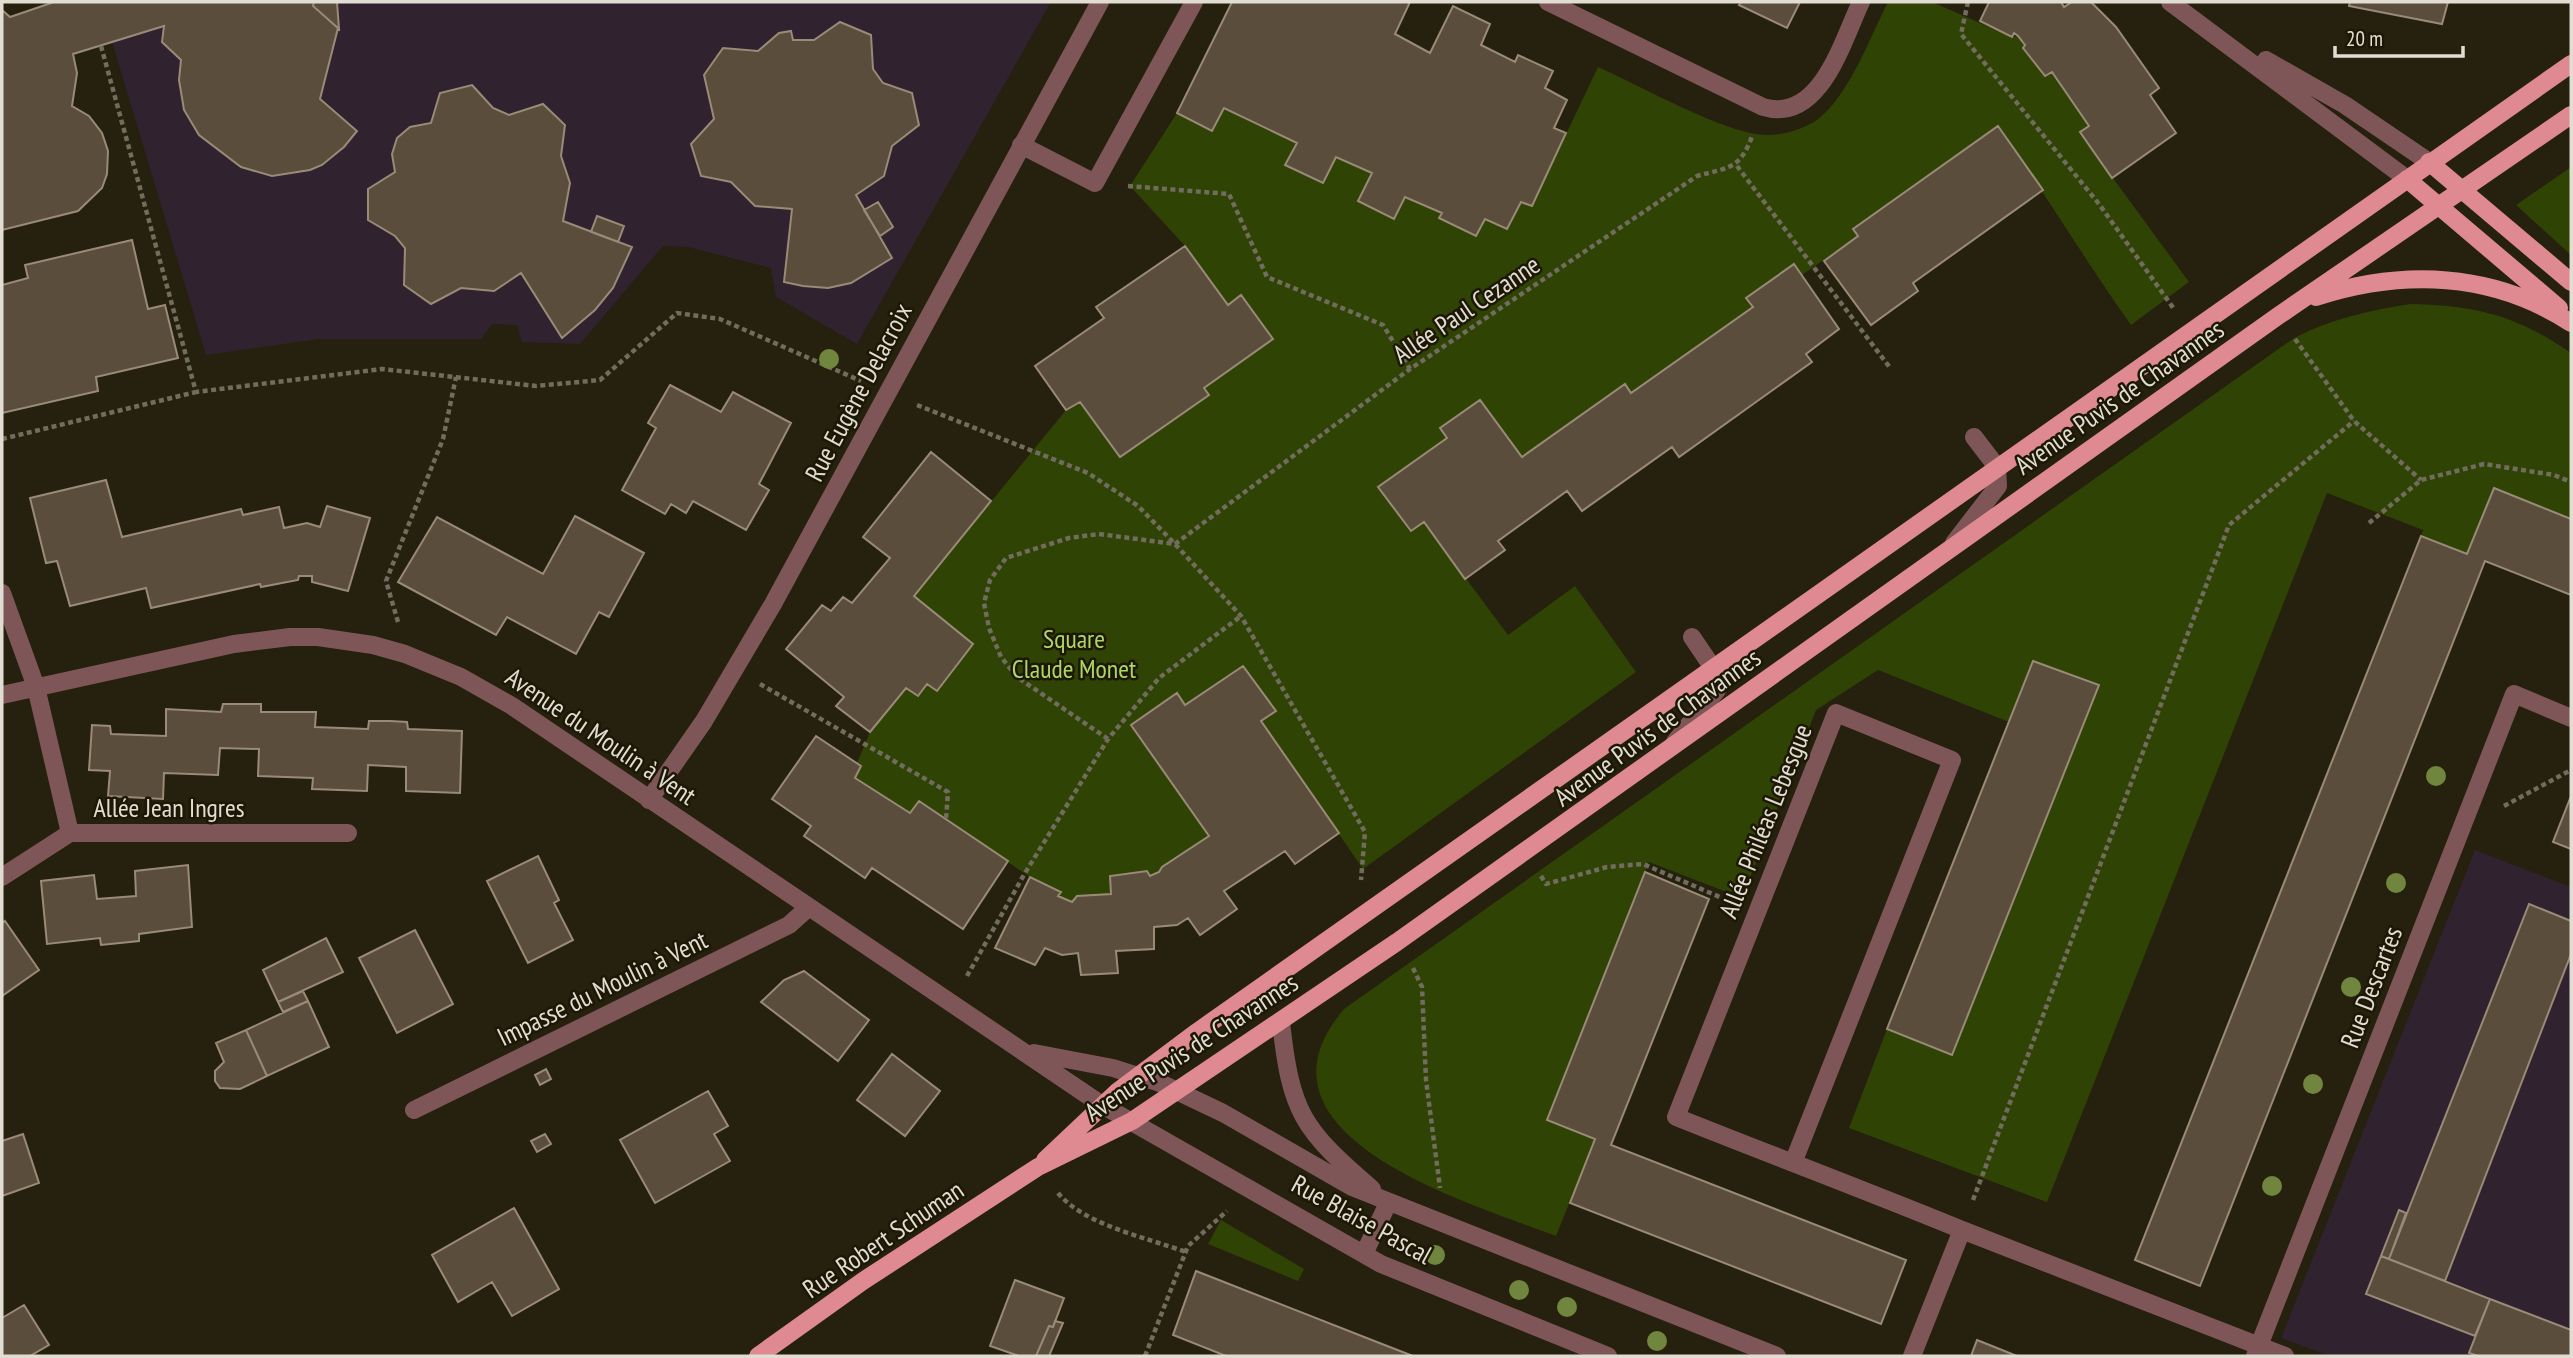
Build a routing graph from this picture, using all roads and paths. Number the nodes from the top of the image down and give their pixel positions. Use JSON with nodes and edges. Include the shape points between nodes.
{"nodes":[{"id":1,"x":1100,"y":2,"type":"edge"},
{"id":2,"x":1194,"y":2,"type":"edge"},
{"id":3,"x":1548,"y":2,"type":"edge"},
{"id":4,"x":1861,"y":2,"type":"edge"},
{"id":5,"x":1968,"y":2,"type":"edge"},
{"id":6,"x":2170,"y":2,"type":"edge"},
{"id":7,"x":2196,"y":19,"type":"junction"},
{"id":8,"x":101,"y":46,"type":"dead end"},
{"id":9,"x":2571,"y":64,"type":"edge"},
{"id":10,"x":1763,"y":107,"type":"junction"},
{"id":11,"x":2571,"y":115,"type":"edge"},
{"id":12,"x":1021,"y":145,"type":"junction"},
{"id":13,"x":2429,"y":162,"type":"junction"},
{"id":14,"x":1737,"y":166,"type":"junction"},
{"id":15,"x":2407,"y":179,"type":"junction"},
{"id":16,"x":1095,"y":183,"type":"junction"},
{"id":17,"x":2463,"y":190,"type":"junction"},
{"id":18,"x":2439,"y":204,"type":"junction"},
{"id":19,"x":2571,"y":282,"type":"edge"},
{"id":20,"x":2297,"y":303,"type":"junction"},
{"id":21,"x":2278,"y":316,"type":"junction"},
{"id":22,"x":2571,"y":321,"type":"edge"},
{"id":23,"x":2190,"y":331,"type":"junction"},
{"id":24,"x":1410,"y":369,"type":"junction"},
{"id":25,"x":1891,"y":369,"type":"dead end"},
{"id":26,"x":456,"y":377,"type":"junction"},
{"id":27,"x":196,"y":392,"type":"junction"},
{"id":28,"x":887,"y":392,"type":"junction"},
{"id":29,"x":2354,"y":421,"type":"junction"},
{"id":30,"x":1975,"y":437,"type":"dead end"},
{"id":31,"x":2,"y":439,"type":"edge"},
{"id":32,"x":1997,"y":467,"type":"junction"},
{"id":33,"x":2421,"y":480,"type":"junction"},
{"id":34,"x":2571,"y":482,"type":"edge"},
{"id":35,"x":2369,"y":523,"type":"dead end"},
{"id":36,"x":1175,"y":544,"type":"junction"},
{"id":37,"x":1948,"y":552,"type":"junction"},
{"id":38,"x":2,"y":593,"type":"edge"},
{"id":39,"x":1241,"y":616,"type":"junction"},
{"id":40,"x":1692,"y":637,"type":"dead end"},
{"id":41,"x":389,"y":650,"type":"junction"},
{"id":42,"x":1713,"y":668,"type":"junction"},
{"id":43,"x":735,"y":670,"type":"junction"},
{"id":44,"x":36,"y":687,"type":"junction"},
{"id":45,"x":2,"y":695,"type":"edge"},
{"id":46,"x":2571,"y":718,"type":"edge"},
{"id":47,"x":1108,"y":739,"type":"junction"},
{"id":48,"x":1665,"y":754,"type":"junction"},
{"id":49,"x":2571,"y":770,"type":"edge"},
{"id":50,"x":649,"y":800,"type":"junction"},
{"id":51,"x":946,"y":820,"type":"dead end"},
{"id":52,"x":2461,"y":829,"type":"junction"},
{"id":53,"x":70,"y":833,"type":"junction"},
{"id":54,"x":348,"y":834,"type":"dead end"},
{"id":55,"x":1536,"y":869,"type":"dead end"},
{"id":56,"x":2,"y":877,"type":"edge"},
{"id":57,"x":1360,"y":891,"type":"dead end"},
{"id":58,"x":809,"y":907,"type":"junction"},
{"id":59,"x":1757,"y":912,"type":"junction"},
{"id":60,"x":1410,"y":959,"type":"dead end"},
{"id":61,"x":952,"y":1002,"type":"junction"},
{"id":62,"x":1281,"y":1022,"type":"junction"},
{"id":63,"x":1027,"y":1052,"type":"junction"},
{"id":64,"x":1137,"y":1075,"type":"junction"},
{"id":65,"x":1178,"y":1091,"type":"junction"},
{"id":66,"x":1102,"y":1105,"type":"junction"},
{"id":67,"x":414,"y":1110,"type":"dead end"},
{"id":68,"x":1132,"y":1121,"type":"junction"},
{"id":69,"x":1793,"y":1163,"type":"junction"},
{"id":70,"x":1038,"y":1167,"type":"junction"},
{"id":71,"x":1251,"y":1188,"type":"junction"},
{"id":72,"x":1440,"y":1192,"type":"dead end"},
{"id":73,"x":1388,"y":1203,"type":"junction"},
{"id":74,"x":1962,"y":1230,"type":"junction"},
{"id":75,"x":1186,"y":1252,"type":"junction"},
{"id":76,"x":1364,"y":1254,"type":"junction"},
{"id":77,"x":2257,"y":1351,"type":"edge"},
{"id":78,"x":758,"y":1356,"type":"edge"},
{"id":79,"x":1145,"y":1356,"type":"edge"},
{"id":80,"x":1608,"y":1356,"type":"edge"},
{"id":81,"x":1777,"y":1356,"type":"edge"},
{"id":82,"x":1912,"y":1356,"type":"edge"},
{"id":83,"x":2285,"y":1356,"type":"edge"}],
"edges":[{"from":1,"to":12,"type":"street","name":"Rue Eugène Delacroix"},
{"from":2,"to":16,"type":"street"},
{"from":3,"to":10,"type":"street"},
{"from":4,"to":10,"type":"street","via":[[1819,88],[1797,106],[1784,110]]},
{"from":5,"to":23,"type":"path","via":[[1961,34],[2099,204]]},
{"from":6,"to":7,"type":"street"},
{"from":7,"to":13,"type":"street","via":[[2345,105]]},
{"from":7,"to":15,"type":"street"},
{"from":8,"to":27,"type":"path"},
{"from":9,"to":13,"type":"main road","name":"Avenue Puvis de Chavannes"},
{"from":10,"to":14,"type":"path","via":[[1746,155]]},
{"from":11,"to":17,"type":"main road","name":"Avenue Puvis de Chavannes"},
{"from":12,"to":16,"type":"street"},
{"from":12,"to":28,"type":"street","name":"Rue Eugène Delacroix"},
{"from":13,"to":15,"type":"main road","name":"Avenue Puvis de Chavannes"},
{"from":13,"to":17,"type":"main road"},
{"from":14,"to":24,"type":"path","name":"Allée Paul Cezanne","via":[[1697,176]]},
{"from":14,"to":25,"type":"path"},
{"from":15,"to":18,"type":"main road"},
{"from":15,"to":23,"type":"main road","name":"Avenue Puvis de Chavannes"},
{"from":16,"to":24,"type":"path","via":[[1230,194],[1267,277],[1382,325]]},
{"from":17,"to":18,"type":"main road","name":"Avenue Puvis de Chavannes"},
{"from":17,"to":19,"type":"main road"},
{"from":18,"to":20,"type":"main road","name":"Avenue Puvis de Chavannes"},
{"from":18,"to":22,"type":"main road"},
{"from":20,"to":21,"type":"main road","name":"Avenue Puvis de Chavannes"},
{"from":20,"to":22,"type":"main road","via":[[2376,281],[2434,278],[2507,293]]},
{"from":21,"to":29,"type":"path"},
{"from":21,"to":37,"type":"main road","name":"Avenue Puvis de Chavannes"},
{"from":23,"to":32,"type":"main road","name":"Avenue Puvis de Chavannes"},
{"from":24,"to":36,"type":"path","name":"Allée Paul Cezanne"},
{"from":26,"to":27,"type":"path","via":[[382,369]]},
{"from":26,"to":28,"type":"path","via":[[536,386],[600,380],[677,313],[720,319]]},
{"from":26,"to":41,"type":"path","via":[[443,439],[386,581],[400,618]]},
{"from":27,"to":31,"type":"path"},
{"from":28,"to":36,"type":"path","via":[[1088,473],[1138,506]]},
{"from":28,"to":43,"type":"street","name":"Rue Eugène Delacroix"},
{"from":29,"to":33,"type":"path"},
{"from":29,"to":74,"type":"path","via":[[2229,525]]},
{"from":30,"to":32,"type":"street"},
{"from":32,"to":37,"type":"street","via":[[1998,486]]},
{"from":32,"to":42,"type":"main road","name":"Avenue Puvis de Chavannes"},
{"from":33,"to":34,"type":"path","via":[[2484,464]]},
{"from":33,"to":35,"type":"path"},
{"from":36,"to":39,"type":"path"},
{"from":36,"to":47,"type":"path","via":[[1099,534],[1069,538],[1006,558],[990,580],[984,603],[1001,657],[1017,677]]},
{"from":37,"to":48,"type":"main road","name":"Avenue Puvis de Chavannes"},
{"from":38,"to":44,"type":"street"},
{"from":39,"to":47,"type":"path","via":[[1159,678]]},
{"from":39,"to":57,"type":"path","via":[[1365,832]]},
{"from":40,"to":42,"type":"street"},
{"from":41,"to":44,"type":"street","name":"Avenue du Moulin à Vent","via":[[318,637],[262,639]]},
{"from":41,"to":50,"type":"street","name":"Avenue du Moulin à Vent","via":[[488,691]]},
{"from":42,"to":48,"type":"street","via":[[1717,690]]},
{"from":42,"to":64,"type":"main road","name":"Avenue Puvis de Chavannes"},
{"from":43,"to":50,"type":"street","name":"Rue Eugène Delacroix"},
{"from":43,"to":51,"type":"path","via":[[948,792]]},
{"from":44,"to":45,"type":"street","name":"Avenue du Moulin à Vent"},
{"from":44,"to":53,"type":"street"},
{"from":46,"to":52,"type":"street","name":"Rue Descartes","via":[[2514,694]]},
{"from":47,"to":61,"type":"path"},
{"from":48,"to":62,"type":"main road","name":"Avenue Puvis de Chavannes"},
{"from":49,"to":52,"type":"path"},
{"from":50,"to":58,"type":"street","name":"Avenue du Moulin à Vent"},
{"from":52,"to":77,"type":"street","name":"Rue Descartes"},
{"from":53,"to":54,"type":"street","name":"Allée Jean Ingres"},
{"from":53,"to":56,"type":"street","name":"Allée Jean Ingres"},
{"from":55,"to":59,"type":"path","via":[[1546,884],[1607,867],[1643,864]]},
{"from":58,"to":61,"type":"street","name":"Avenue du Moulin à Vent"},
{"from":58,"to":67,"type":"street","name":"Impasse du Moulin à Vent","via":[[789,925]]},
{"from":59,"to":69,"type":"street","name":"Allée Philéas Lebesgue","via":[[1676,1117]]},
{"from":59,"to":69,"type":"street","name":"Allée Philéas Lebesgue","via":[[1836,713],[1952,760]]},
{"from":60,"to":72,"type":"path","via":[[1422,987],[1426,1080]]},
{"from":61,"to":63,"type":"street","name":"Avenue du Moulin à Vent"},
{"from":62,"to":65,"type":"main road","name":"Avenue Puvis de Chavannes"},
{"from":62,"to":73,"type":"street","name":"Rue Blaise Pascal","via":[[1286,1069],[1300,1114],[1324,1147]]},
{"from":63,"to":64,"type":"street","name":"Rue Blaise Pascal"},
{"from":63,"to":66,"type":"street","name":"Avenue du Moulin à Vent"},
{"from":64,"to":65,"type":"street","name":"Rue Blaise Pascal"},
{"from":64,"to":66,"type":"main road","name":"Avenue Puvis de Chavannes"},
{"from":65,"to":68,"type":"main road","name":"Avenue Puvis de Chavannes"},
{"from":65,"to":73,"type":"street","name":"Rue Blaise Pascal"},
{"from":66,"to":68,"type":"street","name":"Rue Blaise Pascal"},
{"from":66,"to":70,"type":"main road","name":"Avenue Puvis de Chavannes"},
{"from":68,"to":70,"type":"main road","name":"Avenue Puvis de Chavannes"},
{"from":68,"to":71,"type":"street","name":"Rue Blaise Pascal"},
{"from":69,"to":74,"type":"street","name":"Allée Philéas Lebesgue"},
{"from":70,"to":75,"type":"path","via":[[1069,1206]]},
{"from":70,"to":78,"type":"main road","name":"Rue Robert Schuman"},
{"from":71,"to":75,"type":"path"},
{"from":71,"to":76,"type":"street","name":"Rue Blaise Pascal"},
{"from":73,"to":76,"type":"street"},
{"from":73,"to":81,"type":"street","name":"Rue Blaise Pascal"},
{"from":74,"to":77,"type":"street","name":"Allée Philéas Lebesgue"},
{"from":74,"to":82,"type":"street"},
{"from":75,"to":79,"type":"path"},
{"from":76,"to":80,"type":"street","name":"Rue Blaise Pascal","via":[[1405,1276]]},
{"from":77,"to":83,"type":"street","name":"Allée Philéas Lebesgue"}]}
